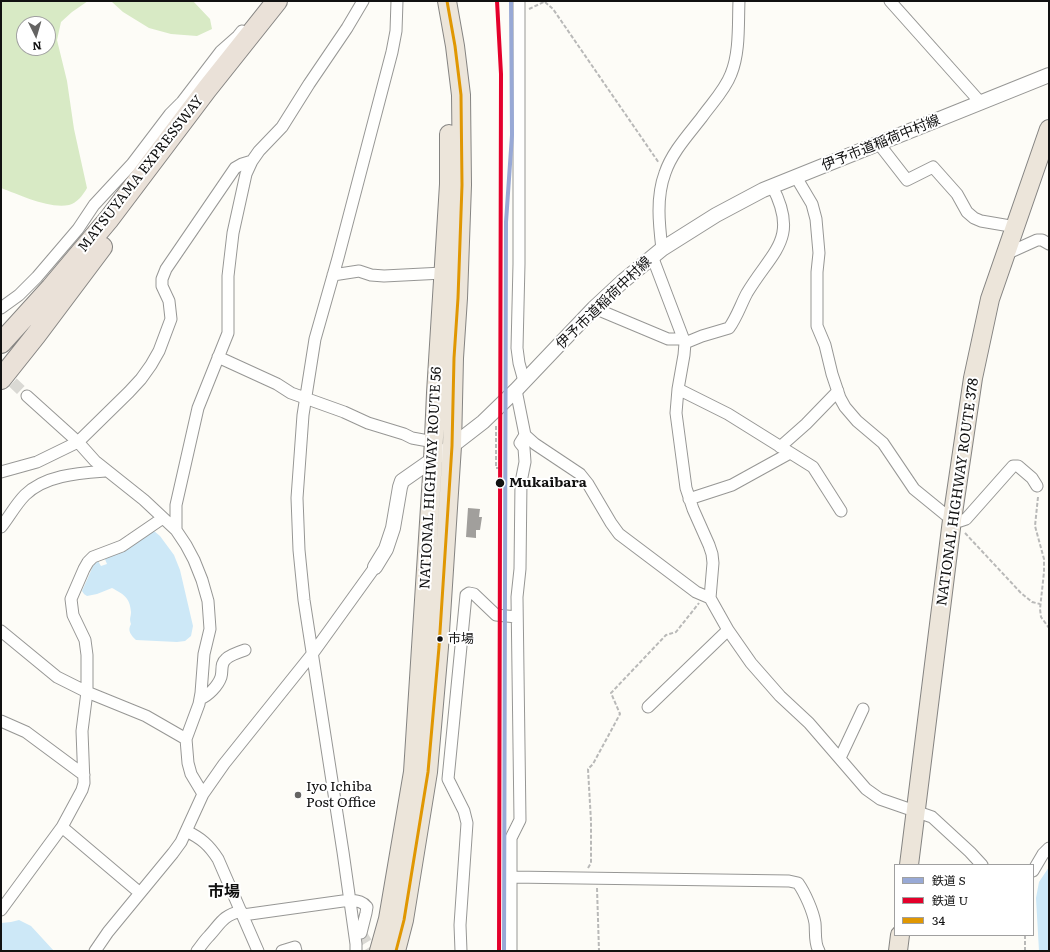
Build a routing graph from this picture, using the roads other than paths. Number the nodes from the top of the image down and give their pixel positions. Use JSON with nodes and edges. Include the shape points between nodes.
{"nodes":[{"id":1,"x":265,"y":1,"type":"edge"},
{"id":2,"x":277,"y":1,"type":"edge"},
{"id":3,"x":363,"y":1,"type":"edge"},
{"id":4,"x":397,"y":1,"type":"edge"},
{"id":5,"x":444,"y":1,"type":"edge"},
{"id":6,"x":447,"y":1,"type":"edge"},
{"id":7,"x":519,"y":1,"type":"edge"},
{"id":8,"x":739,"y":1,"type":"edge"},
{"id":9,"x":890,"y":1,"type":"edge"},
{"id":10,"x":1049,"y":75,"type":"edge"},
{"id":11,"x":207,"y":89,"type":"junction"},
{"id":12,"x":981,"y":103,"type":"junction"},
{"id":13,"x":1049,"y":129,"type":"edge"},
{"id":14,"x":879,"y":144,"type":"junction"},
{"id":15,"x":252,"y":161,"type":"junction"},
{"id":16,"x":796,"y":177,"type":"junction"},
{"id":17,"x":772,"y":186,"type":"junction"},
{"id":18,"x":1016,"y":227,"type":"junction"},
{"id":19,"x":1049,"y":244,"type":"edge"},
{"id":20,"x":657,"y":252,"type":"junction"},
{"id":21,"x":1006,"y":254,"type":"junction"},
{"id":22,"x":443,"y":273,"type":"junction"},
{"id":23,"x":333,"y":276,"type":"junction"},
{"id":24,"x":1,"y":308,"type":"edge"},
{"id":25,"x":594,"y":308,"type":"junction"},
{"id":26,"x":684,"y":341,"type":"junction"},
{"id":27,"x":1,"y":343,"type":"edge"},
{"id":28,"x":218,"y":357,"type":"junction"},
{"id":29,"x":1,"y":379,"type":"edge"},
{"id":30,"x":520,"y":386,"type":"junction"},
{"id":31,"x":678,"y":389,"type":"junction"},
{"id":32,"x":838,"y":390,"type":"junction"},
{"id":33,"x":27,"y":396,"type":"tunnel mouth"},
{"id":34,"x":305,"y":398,"type":"junction"},
{"id":35,"x":525,"y":435,"type":"junction"},
{"id":36,"x":78,"y":442,"type":"junction"},
{"id":37,"x":452,"y":446,"type":"junction"},
{"id":38,"x":780,"y":447,"type":"junction"},
{"id":39,"x":434,"y":451,"type":"junction"},
{"id":40,"x":790,"y":453,"type":"junction"},
{"id":41,"x":105,"y":470,"type":"junction"},
{"id":42,"x":1,"y":472,"type":"edge"},
{"id":43,"x":1037,"y":486,"type":"road end"},
{"id":44,"x":689,"y":499,"type":"junction"},
{"id":45,"x":841,"y":511,"type":"dead end"},
{"id":46,"x":163,"y":518,"type":"junction"},
{"id":47,"x":952,"y":520,"type":"junction"},
{"id":48,"x":1,"y":527,"type":"edge"},
{"id":49,"x":176,"y":530,"type":"junction"},
{"id":50,"x":375,"y":567,"type":"joint"},
{"id":51,"x":707,"y":597,"type":"junction"},
{"id":52,"x":517,"y":617,"type":"junction"},
{"id":53,"x":728,"y":630,"type":"junction"},
{"id":54,"x":1,"y":631,"type":"edge"},
{"id":55,"x":245,"y":650,"type":"dead end"},
{"id":56,"x":313,"y":653,"type":"junction"},
{"id":57,"x":87,"y":692,"type":"junction"},
{"id":58,"x":200,"y":699,"type":"junction"},
{"id":59,"x":648,"y":707,"type":"dead end"},
{"id":60,"x":863,"y":709,"type":"dead end"},
{"id":61,"x":1,"y":721,"type":"edge"},
{"id":62,"x":186,"y":739,"type":"junction"},
{"id":63,"x":840,"y":758,"type":"junction"},
{"id":64,"x":84,"y":775,"type":"junction"},
{"id":65,"x":203,"y":794,"type":"junction"},
{"id":66,"x":916,"y":811,"type":"junction"},
{"id":67,"x":62,"y":827,"type":"junction"},
{"id":68,"x":186,"y":831,"type":"junction"},
{"id":69,"x":1049,"y":848,"type":"edge"},
{"id":70,"x":909,"y":864,"type":"edge"},
{"id":71,"x":981,"y":864,"type":"edge"},
{"id":72,"x":1034,"y":869,"type":"edge"},
{"id":73,"x":511,"y":877,"type":"junction"},
{"id":74,"x":140,"y":893,"type":"junction"},
{"id":75,"x":350,"y":900,"type":"junction"},
{"id":76,"x":1,"y":910,"type":"edge"},
{"id":77,"x":242,"y":913,"type":"junction"},
{"id":78,"x":361,"y":933,"type":"dead end"},
{"id":79,"x":900,"y":936,"type":"edge"},
{"id":80,"x":96,"y":951,"type":"edge"},
{"id":81,"x":197,"y":951,"type":"edge"},
{"id":82,"x":258,"y":951,"type":"edge"},
{"id":83,"x":282,"y":951,"type":"edge"},
{"id":84,"x":296,"y":951,"type":"edge"},
{"id":85,"x":356,"y":951,"type":"edge"},
{"id":86,"x":379,"y":951,"type":"edge"},
{"id":87,"x":396,"y":951,"type":"edge"},
{"id":88,"x":461,"y":951,"type":"edge"},
{"id":89,"x":511,"y":951,"type":"edge"},
{"id":90,"x":819,"y":951,"type":"edge"},
{"id":91,"x":898,"y":951,"type":"edge"}],
"edges":[{"from":1,"to":24,"type":"street","via":[[238,36],[222,50],[132,164],[94,205],[78,229],[27,288]]},
{"from":2,"to":11,"type":"highway","name":"MATSUYAMA EXPRESSWAY"},
{"from":3,"to":15,"type":"street","via":[[282,127],[259,150]]},
{"from":4,"to":23,"type":"street","via":[[392,52]]},
{"from":5,"to":22,"type":"highway","name":"NATIONAL HIGHWAY ROUTE 56","via":[[449,83],[449,168]]},
{"from":6,"to":37,"type":"highway","name":"NATIONAL HIGHWAY ROUTE 56","via":[[460,95],[462,185]]},
{"from":7,"to":30,"type":"street","via":[[517,348]]},
{"from":8,"to":20,"type":"street","via":[[732,73],[726,85],[682,142],[665,172],[661,186]]},
{"from":9,"to":12,"type":"street"},
{"from":10,"to":12,"type":"street","name":"伊予市道稲荷中村線"},
{"from":11,"to":27,"type":"highway","name":"MATSUYAMA EXPRESSWAY","via":[[109,219]]},
{"from":11,"to":29,"type":"highway","via":[[119,224]]},
{"from":12,"to":14,"type":"street","name":"伊予市道稲荷中村線"},
{"from":13,"to":18,"type":"highway","name":"NATIONAL HIGHWAY ROUTE 378"},
{"from":14,"to":16,"type":"street","name":"伊予市道稲荷中村線"},
{"from":14,"to":18,"type":"street","via":[[907,180],[933,167],[974,218]]},
{"from":15,"to":28,"type":"street","via":[[246,174],[233,233],[228,276],[228,333]]},
{"from":15,"to":36,"type":"street","via":[[235,168],[166,269],[162,286],[169,301],[171,319],[152,365],[129,392]]},
{"from":16,"to":17,"type":"street","name":"伊予市道稲荷中村線"},
{"from":16,"to":32,"type":"street","via":[[812,204],[816,219],[819,253],[817,326]]},
{"from":17,"to":20,"type":"street","name":"伊予市道稲荷中村線","via":[[716,214]]},
{"from":17,"to":26,"type":"street","via":[[780,201],[783,217],[783,234],[776,250],[748,292],[729,328]]},
{"from":18,"to":21,"type":"highway","name":"NATIONAL HIGHWAY ROUTE 378"},
{"from":19,"to":21,"type":"street","via":[[1037,240]]},
{"from":20,"to":25,"type":"street","name":"伊予市道稲荷中村線"},
{"from":20,"to":26,"type":"street"},
{"from":21,"to":47,"type":"highway","name":"NATIONAL HIGHWAY ROUTE 378","via":[[990,299],[973,378]]},
{"from":22,"to":23,"type":"street","via":[[384,276],[359,271]]},
{"from":22,"to":39,"type":"highway","name":"NATIONAL HIGHWAY ROUTE 56"},
{"from":23,"to":34,"type":"street","via":[[315,339]]},
{"from":25,"to":26,"type":"street","via":[[668,339]]},
{"from":25,"to":30,"type":"street","name":"伊予市道稲荷中村線"},
{"from":26,"to":31,"type":"street"},
{"from":28,"to":34,"type":"street"},
{"from":28,"to":49,"type":"street","via":[[198,408],[176,505]]},
{"from":30,"to":35,"type":"street"},
{"from":30,"to":37,"type":"street","name":"伊予市道稲荷中村線","via":[[483,422]]},
{"from":31,"to":38,"type":"street","via":[[728,414]]},
{"from":31,"to":44,"type":"street","via":[[677,426]]},
{"from":32,"to":38,"type":"street"},
{"from":32,"to":47,"type":"street","via":[[845,407],[883,443],[914,489]]},
{"from":33,"to":36,"type":"street"},
{"from":34,"to":39,"type":"street","via":[[404,434]]},
{"from":34,"to":56,"type":"street","via":[[297,498],[304,600]]},
{"from":35,"to":51,"type":"street","via":[[580,474],[619,534],[696,592]]},
{"from":35,"to":52,"type":"street","via":[[520,443],[524,448],[525,462],[521,482]]},
{"from":36,"to":41,"type":"street"},
{"from":36,"to":42,"type":"street","via":[[37,462]]},
{"from":37,"to":39,"type":"street","name":"伊予市道稲荷中村線"},
{"from":37,"to":87,"type":"highway","name":"NATIONAL HIGHWAY ROUTE 56","via":[[428,772],[404,920]]},
{"from":38,"to":40,"type":"street"},
{"from":39,"to":50,"type":"street","name":"伊予市道稲荷中村線","via":[[402,481],[393,528],[386,548]]},
{"from":39,"to":86,"type":"highway","name":"NATIONAL HIGHWAY ROUTE 56","via":[[413,772],[388,919]]},
{"from":40,"to":44,"type":"street","via":[[732,485]]},
{"from":40,"to":45,"type":"street","via":[[813,467]]},
{"from":41,"to":46,"type":"street"},
{"from":41,"to":48,"type":"street","via":[[51,478],[25,494]]},
{"from":43,"to":47,"type":"street","via":[[1018,466],[1013,466],[966,519]]},
{"from":44,"to":51,"type":"street","via":[[712,554],[713,563]]},
{"from":46,"to":49,"type":"street"},
{"from":46,"to":57,"type":"street","via":[[122,546],[93,557],[84,569],[71,599],[73,615],[85,640]]},
{"from":47,"to":66,"type":"highway","name":"NATIONAL HIGHWAY ROUTE 378"},
{"from":49,"to":58,"type":"street","via":[[194,560],[208,601],[210,628],[204,654]]},
{"from":50,"to":56,"type":"street"},
{"from":51,"to":53,"type":"street"},
{"from":52,"to":73,"type":"street","via":[[520,820],[511,838]]},
{"from":52,"to":88,"type":"street","via":[[496,615],[474,594],[466,595],[448,779],[464,811],[467,823],[460,925]]},
{"from":53,"to":59,"type":"street"},
{"from":53,"to":63,"type":"street","via":[[751,663]]},
{"from":54,"to":57,"type":"street","via":[[57,677]]},
{"from":55,"to":58,"type":"street","via":[[226,658],[217,684]]},
{"from":56,"to":65,"type":"street"},
{"from":56,"to":75,"type":"street"},
{"from":57,"to":62,"type":"street","via":[[146,716]]},
{"from":57,"to":64,"type":"street","via":[[82,731]]},
{"from":58,"to":62,"type":"street"},
{"from":60,"to":63,"type":"street"},
{"from":61,"to":64,"type":"street","via":[[26,732]]},
{"from":62,"to":65,"type":"street","via":[[191,774]]},
{"from":63,"to":66,"type":"street","via":[[866,789],[880,799]]},
{"from":64,"to":67,"type":"street","via":[[82,790]]},
{"from":65,"to":68,"type":"street"},
{"from":66,"to":70,"type":"highway","name":"NATIONAL HIGHWAY ROUTE 378"},
{"from":66,"to":71,"type":"street","via":[[932,817]]},
{"from":67,"to":74,"type":"street"},
{"from":67,"to":76,"type":"street"},
{"from":68,"to":74,"type":"street","via":[[169,859]]},
{"from":68,"to":77,"type":"street","via":[[211,848]]},
{"from":69,"to":72,"type":"street"},
{"from":73,"to":89,"type":"street"},
{"from":73,"to":90,"type":"street","via":[[798,883],[815,922]]},
{"from":74,"to":80,"type":"street"},
{"from":75,"to":77,"type":"street"},
{"from":75,"to":78,"type":"street","via":[[363,902],[367,907]]},
{"from":75,"to":85,"type":"street"},
{"from":77,"to":81,"type":"street","via":[[233,913],[226,917]]},
{"from":77,"to":82,"type":"street"},
{"from":79,"to":91,"type":"highway"},
{"from":83,"to":84,"type":"street","via":[[295,947]]}]}
